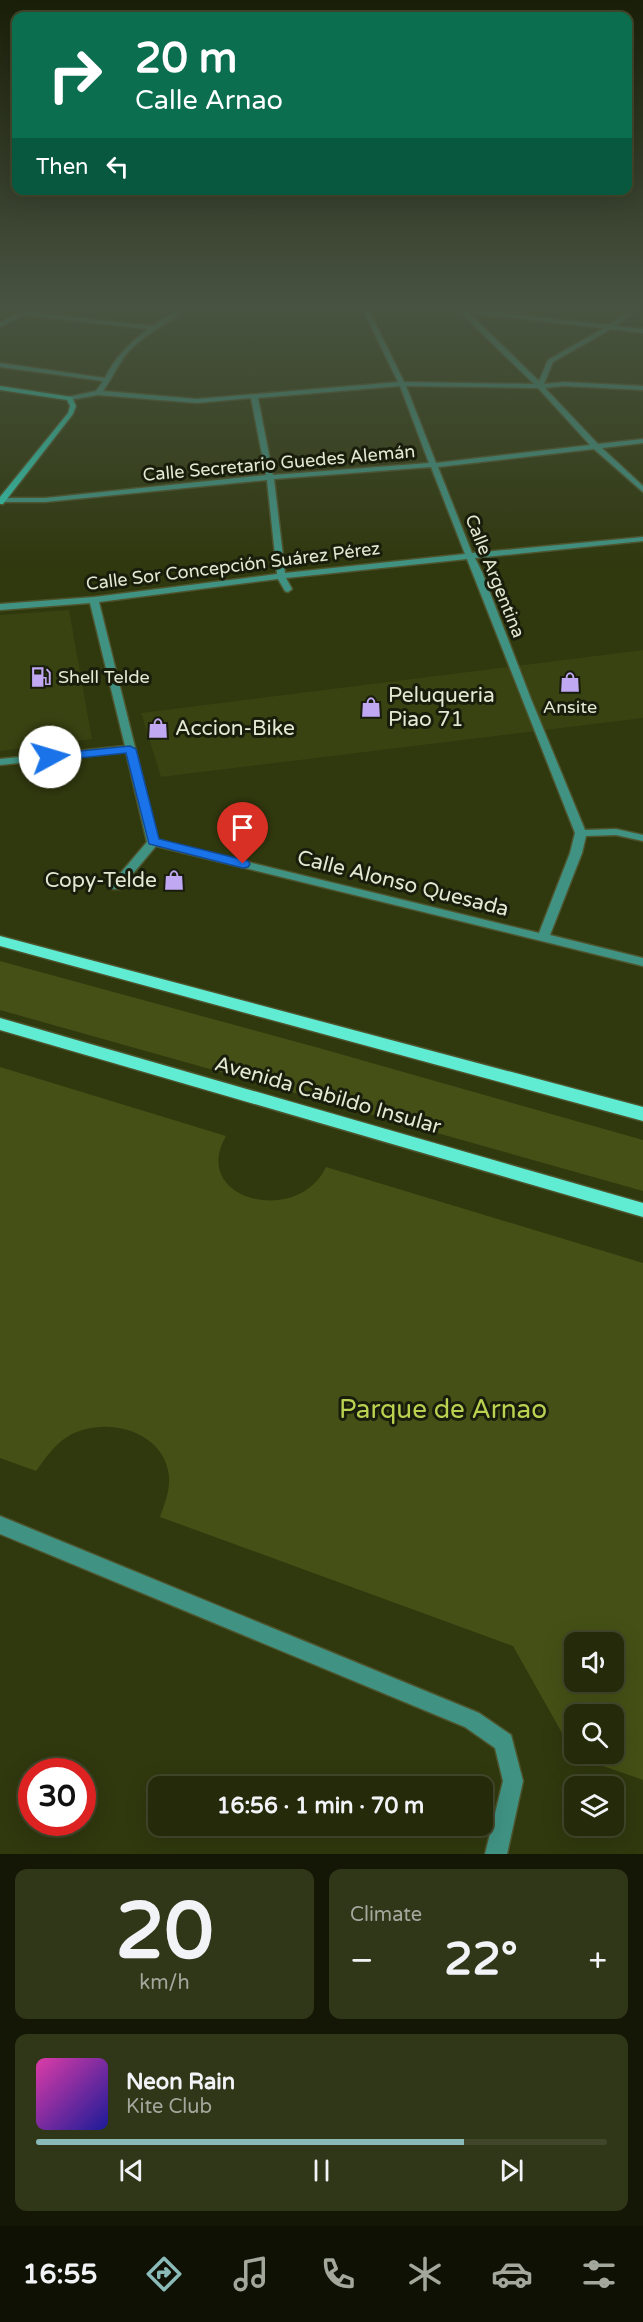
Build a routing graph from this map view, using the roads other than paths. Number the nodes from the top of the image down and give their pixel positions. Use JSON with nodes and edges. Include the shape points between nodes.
{"nodes":[{"id":1,"x":46,"y":395,"type":"edge"},
{"id":2,"x":89,"y":395,"type":"edge"},
{"id":3,"x":119,"y":395,"type":"edge"},
{"id":4,"x":254,"y":395,"type":"junction"},
{"id":5,"x":261,"y":395,"type":"edge"},
{"id":6,"x":407,"y":395,"type":"edge"},
{"id":7,"x":548,"y":395,"type":"edge"},
{"id":8,"x":70,"y":398,"type":"junction"},
{"id":9,"x":643,"y":441,"type":"edge"},
{"id":10,"x":595,"y":446,"type":"junction"},
{"id":11,"x":435,"y":465,"type":"junction"},
{"id":12,"x":270,"y":477,"type":"junction"},
{"id":13,"x":643,"y":490,"type":"edge"},
{"id":14,"x":1,"y":501,"type":"edge"},
{"id":15,"x":643,"y":540,"type":"edge"},
{"id":16,"x":471,"y":556,"type":"junction"},
{"id":17,"x":280,"y":576,"type":"junction"},
{"id":18,"x":288,"y":589,"type":"dead end"},
{"id":19,"x":94,"y":600,"type":"junction"},
{"id":20,"x":0,"y":607,"type":"edge"},
{"id":21,"x":130,"y":749,"type":"junction"},
{"id":22,"x":0,"y":762,"type":"edge"},
{"id":23,"x":581,"y":833,"type":"junction"},
{"id":24,"x":643,"y":838,"type":"edge"},
{"id":25,"x":153,"y":842,"type":"junction"},
{"id":26,"x":116,"y":886,"type":"dead end"},
{"id":27,"x":543,"y":938,"type":"junction"},
{"id":28,"x":0,"y":941,"type":"edge"},
{"id":29,"x":643,"y":962,"type":"edge"},
{"id":30,"x":0,"y":1024,"type":"edge"},
{"id":31,"x":643,"y":1114,"type":"edge"},
{"id":32,"x":643,"y":1210,"type":"edge"},
{"id":33,"x":0,"y":1525,"type":"edge"},
{"id":34,"x":496,"y":1854,"type":"edge"}],
"edges":[{"from":1,"to":8,"type":"street"},
{"from":2,"to":8,"type":"street"},
{"from":3,"to":4,"type":"street","via":[[197,400]]},
{"from":4,"to":5,"type":"street"},
{"from":4,"to":12,"type":"street"},
{"from":6,"to":11,"type":"street","name":"Calle Argentina"},
{"from":7,"to":10,"type":"street"},
{"from":8,"to":14,"type":"street","via":[[71,413]]},
{"from":9,"to":10,"type":"street","name":"Calle Secretario Guedes Alemán"},
{"from":10,"to":11,"type":"street","name":"Calle Secretario Guedes Alemán"},
{"from":10,"to":13,"type":"street"},
{"from":11,"to":12,"type":"street","name":"Calle Secretario Guedes Alemán"},
{"from":11,"to":16,"type":"street","name":"Calle Argentina"},
{"from":12,"to":14,"type":"street","name":"Calle Secretario Guedes Alemán"},
{"from":12,"to":17,"type":"street"},
{"from":15,"to":16,"type":"street","name":"Calle Sor Concepción Suárez Pérez"},
{"from":16,"to":17,"type":"street","name":"Calle Sor Concepción Suárez Pérez"},
{"from":16,"to":23,"type":"street","name":"Calle Argentina"},
{"from":17,"to":18,"type":"street"},
{"from":17,"to":19,"type":"street","name":"Calle Sor Concepción Suárez Pérez"},
{"from":19,"to":20,"type":"street","name":"Calle Sor Concepción Suárez Pérez"},
{"from":19,"to":21,"type":"street"},
{"from":21,"to":22,"type":"street"},
{"from":21,"to":25,"type":"street"},
{"from":23,"to":24,"type":"street","via":[[616,832]]},
{"from":23,"to":27,"type":"street"},
{"from":25,"to":26,"type":"street"},
{"from":25,"to":27,"type":"street","name":"Calle Alonso Quesada"},
{"from":27,"to":29,"type":"street","name":"Calle Alonso Quesada"},
{"from":28,"to":31,"type":"main road"},
{"from":30,"to":32,"type":"main road","name":"Avenida Cabildo Insular"},
{"from":33,"to":34,"type":"street","via":[[471,1720],[504,1742],[513,1781]]}]}
